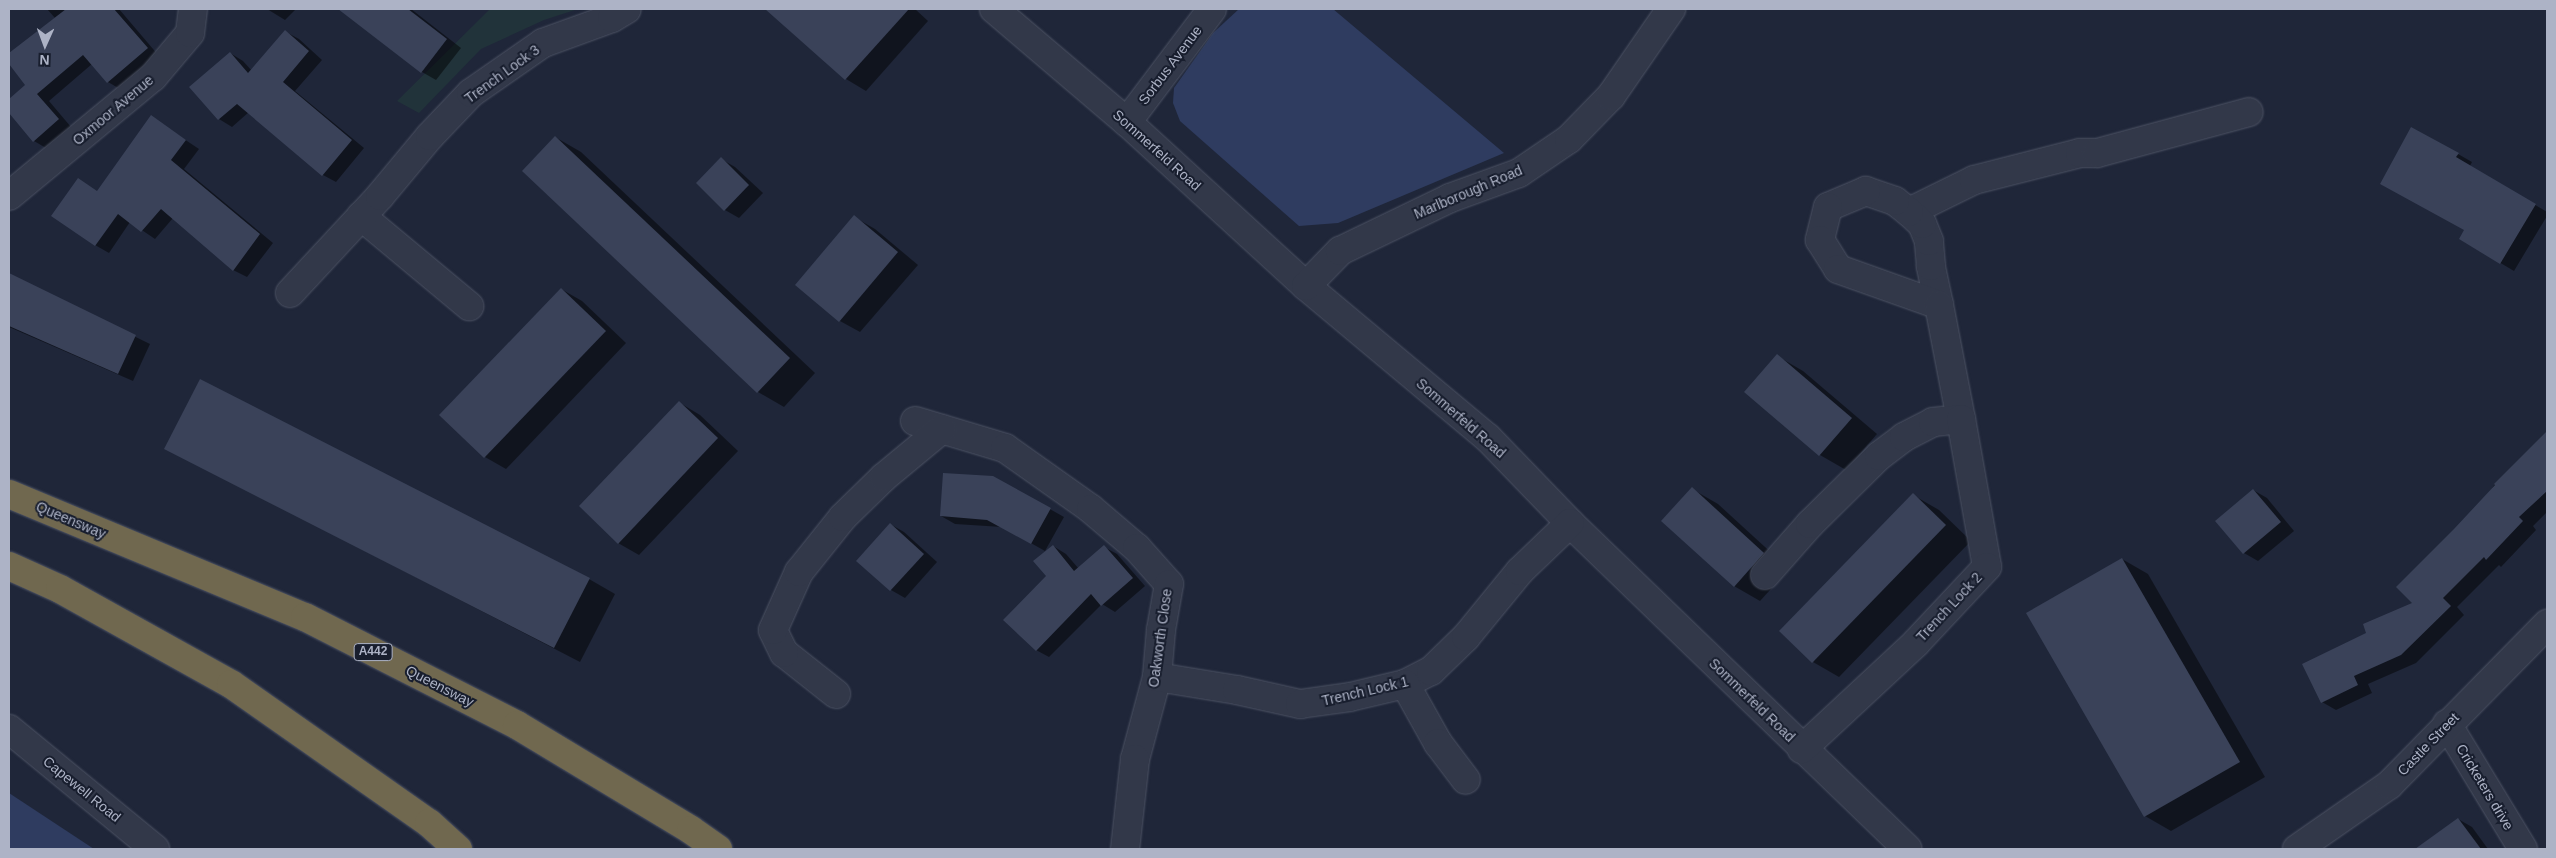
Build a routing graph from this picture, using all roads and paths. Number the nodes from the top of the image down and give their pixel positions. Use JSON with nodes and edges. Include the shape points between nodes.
{"nodes":[{"id":1,"x":193,"y":9,"type":"edge"},
{"id":2,"x":626,"y":9,"type":"edge"},
{"id":3,"x":994,"y":9,"type":"edge"},
{"id":4,"x":1212,"y":9,"type":"edge"},
{"id":5,"x":1671,"y":9,"type":"edge"},
{"id":6,"x":2249,"y":112,"type":"dead end"},
{"id":7,"x":1127,"y":122,"type":"junction"},
{"id":8,"x":9,"y":196,"type":"edge"},
{"id":9,"x":1909,"y":212,"type":"junction"},
{"id":10,"x":361,"y":216,"type":"junction"},
{"id":11,"x":1306,"y":286,"type":"junction"},
{"id":12,"x":290,"y":293,"type":"dead end"},
{"id":13,"x":469,"y":306,"type":"dead end"},
{"id":14,"x":1939,"y":306,"type":"junction"},
{"id":15,"x":1961,"y":419,"type":"junction"},
{"id":16,"x":915,"y":421,"type":"dead end"},
{"id":17,"x":942,"y":429,"type":"junction"},
{"id":18,"x":9,"y":494,"type":"edge"},
{"id":19,"x":1570,"y":523,"type":"junction"},
{"id":20,"x":9,"y":566,"type":"edge"},
{"id":21,"x":1765,"y":575,"type":"dead end"},
{"id":22,"x":2547,"y":624,"type":"edge"},
{"id":23,"x":1157,"y":677,"type":"junction"},
{"id":24,"x":1405,"y":684,"type":"junction"},
{"id":25,"x":836,"y":694,"type":"dead end"},
{"id":26,"x":2447,"y":724,"type":"junction"},
{"id":27,"x":9,"y":729,"type":"edge"},
{"id":28,"x":1802,"y":749,"type":"junction"},
{"id":29,"x":1466,"y":780,"type":"dead end"},
{"id":30,"x":156,"y":849,"type":"edge"},
{"id":31,"x":458,"y":849,"type":"edge"},
{"id":32,"x":718,"y":849,"type":"edge"},
{"id":33,"x":1125,"y":849,"type":"edge"},
{"id":34,"x":1908,"y":849,"type":"edge"},
{"id":35,"x":2297,"y":849,"type":"edge"},
{"id":36,"x":2523,"y":849,"type":"edge"}],
"edges":[{"from":1,"to":8,"type":"street","name":"Oxmoor Avenue","via":[[190,33],[153,77]]},
{"from":2,"to":10,"type":"street","name":"Trench Lock 3","via":[[612,18],[543,43],[471,93]]},
{"from":3,"to":7,"type":"street","name":"Sommerfeld Road"},
{"from":4,"to":7,"type":"street","name":"Sorbus Avenue"},
{"from":5,"to":11,"type":"street","name":"Marlborough Road","via":[[1611,96],[1569,139],[1519,173],[1450,198],[1340,251]]},
{"from":6,"to":9,"type":"street","via":[[2097,153],[2080,153],[1974,180]]},
{"from":7,"to":11,"type":"street","name":"Sommerfeld Road"},
{"from":9,"to":14,"type":"street","name":"Trench Lock 2","via":[[1922,224],[1929,241]]},
{"from":9,"to":14,"type":"street","name":"Trench Lock 2","via":[[1895,201],[1866,191],[1828,207],[1820,240],[1838,269]]},
{"from":10,"to":12,"type":"street","name":"Trench Lock 3"},
{"from":10,"to":13,"type":"street"},
{"from":11,"to":19,"type":"street","name":"Sommerfeld Road","via":[[1488,438]]},
{"from":14,"to":15,"type":"street","name":"Trench Lock 2"},
{"from":15,"to":21,"type":"street","via":[[1933,422],[1904,436],[1885,451],[1810,524]]},
{"from":15,"to":28,"type":"street","name":"Trench Lock 2","via":[[1986,567],[1916,643]]},
{"from":16,"to":17,"type":"street","name":"Oakworth Close"},
{"from":17,"to":23,"type":"street","name":"Oakworth Close","via":[[1005,448],[1091,509],[1137,548],[1169,584]]},
{"from":17,"to":25,"type":"street","via":[[884,476],[843,517],[799,572],[774,630],[784,654]]},
{"from":18,"to":32,"type":"highway","name":"Queensway","number":"A442","via":[[305,617],[516,725]]},
{"from":19,"to":24,"type":"street","name":"Trench Lock 1","via":[[1520,571],[1445,658],[1431,671]]},
{"from":19,"to":28,"type":"street","name":"Sommerfeld Road"},
{"from":20,"to":31,"type":"highway","via":[[60,589],[231,684],[429,823]]},
{"from":22,"to":26,"type":"street","name":"Castle Street"},
{"from":23,"to":24,"type":"street","name":"Trench Lock 1","via":[[1300,704]]},
{"from":23,"to":33,"type":"street","name":"Oakworth Close","via":[[1135,759]]},
{"from":24,"to":29,"type":"street","via":[[1438,743]]},
{"from":26,"to":35,"type":"street","name":"Castle Street","via":[[2389,784]]},
{"from":26,"to":36,"type":"street","name":"Cricketers drive"},
{"from":27,"to":30,"type":"street","name":"Capewell Road"},
{"from":28,"to":34,"type":"street","name":"Sommerfeld Road"}]}
